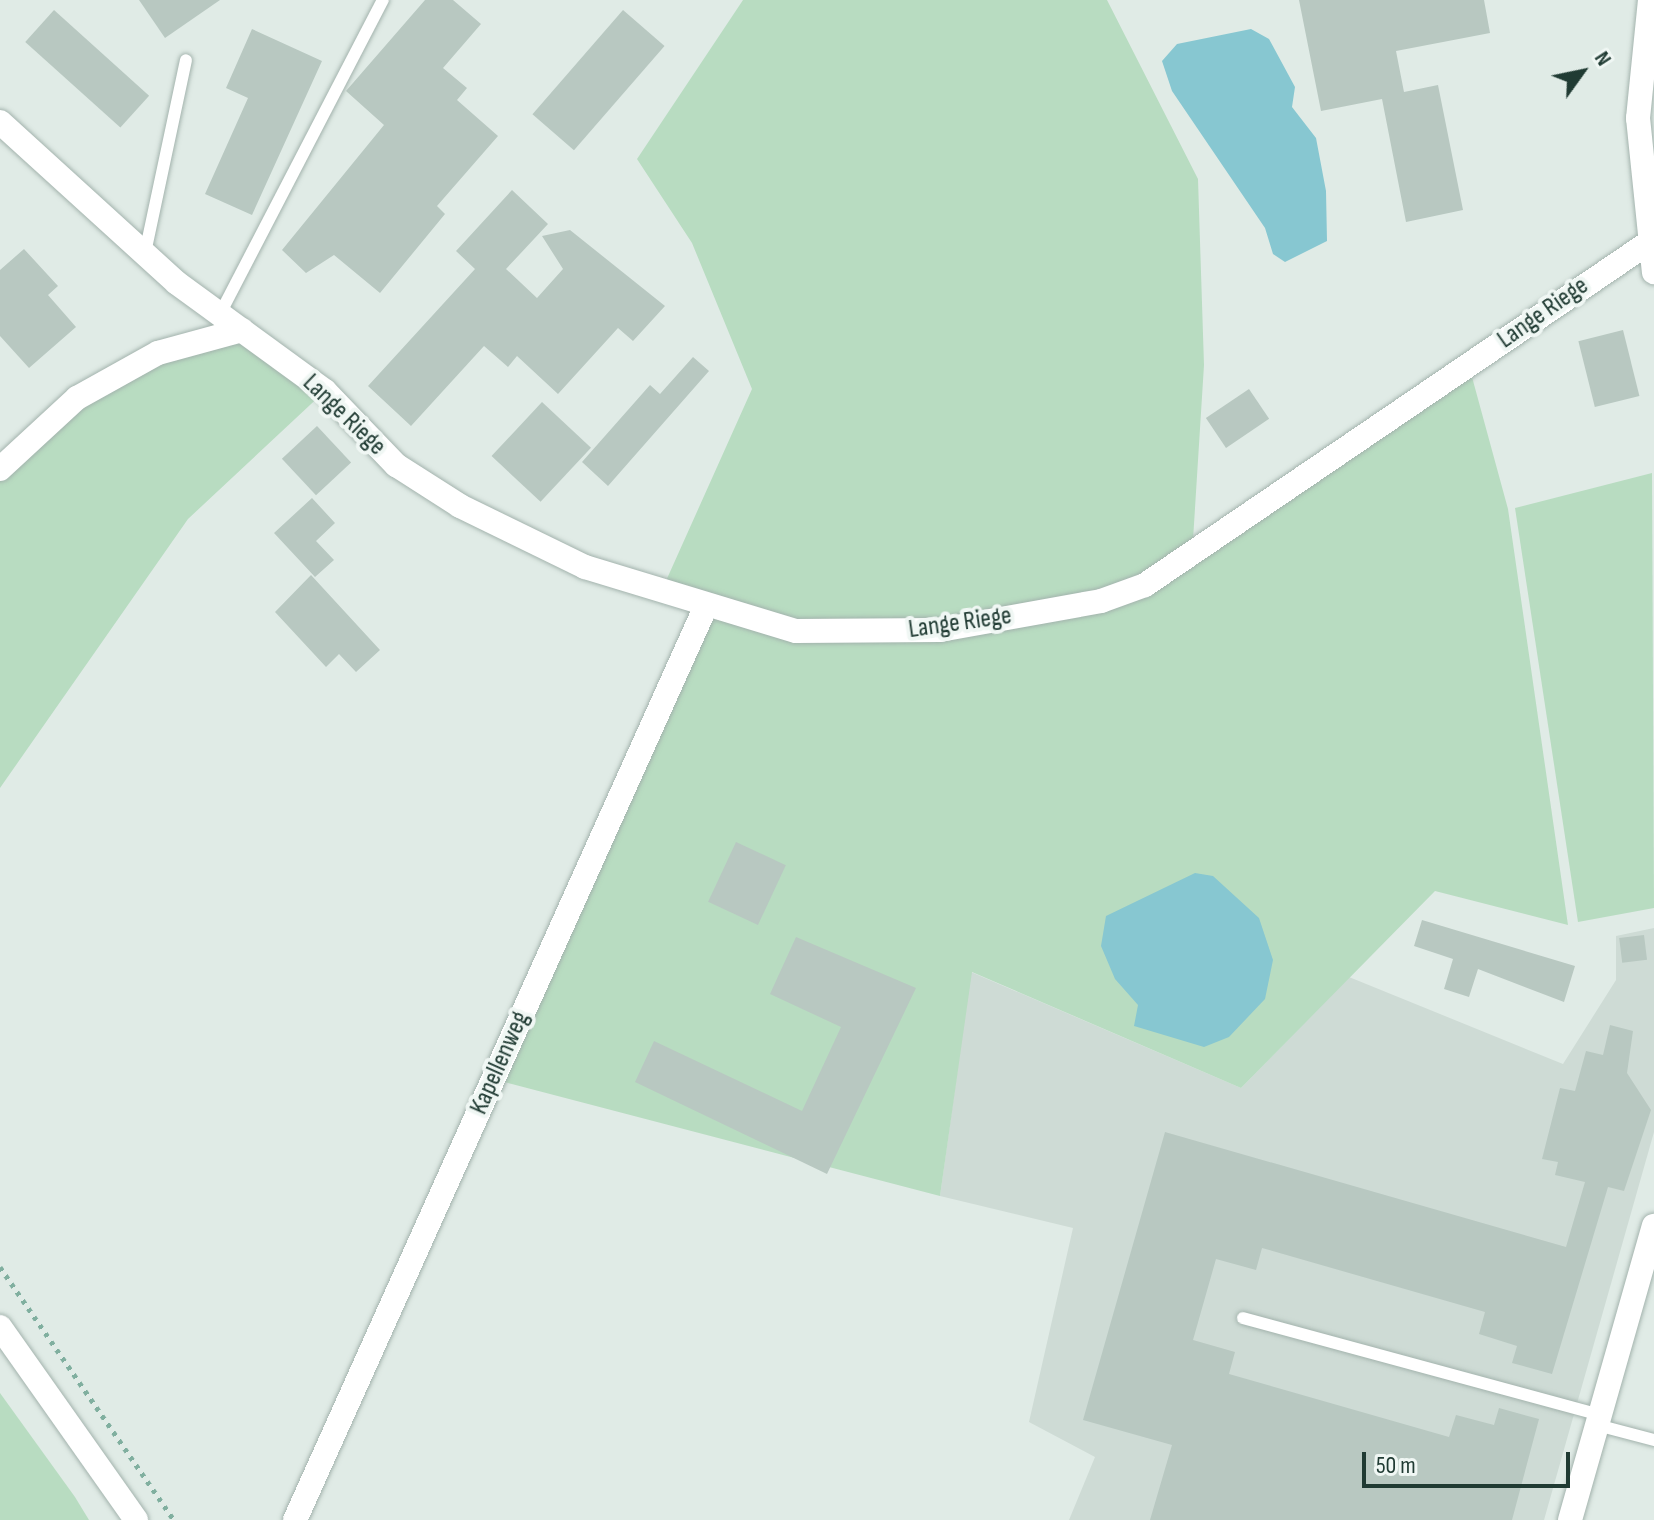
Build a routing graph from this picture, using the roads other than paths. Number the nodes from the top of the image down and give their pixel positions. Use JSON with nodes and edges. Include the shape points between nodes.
{"nodes":[{"id":1,"x":383,"y":0,"type":"edge"},
{"id":2,"x":1650,"y":0,"type":"edge"},
{"id":3,"x":186,"y":60,"type":"dead end"},
{"id":4,"x":0,"y":122,"type":"edge"},
{"id":5,"x":1652,"y":239,"type":"edge"},
{"id":6,"x":145,"y":253,"type":"junction"},
{"id":7,"x":1654,"y":272,"type":"edge"},
{"id":8,"x":220,"y":314,"type":"junction"},
{"id":9,"x":242,"y":330,"type":"junction"},
{"id":10,"x":0,"y":469,"type":"edge"},
{"id":11,"x":706,"y":606,"type":"junction"},
{"id":12,"x":1654,"y":1226,"type":"edge"},
{"id":13,"x":1243,"y":1318,"type":"dead end"},
{"id":14,"x":0,"y":1327,"type":"edge"},
{"id":15,"x":1598,"y":1420,"type":"junction"},
{"id":16,"x":1654,"y":1440,"type":"edge"},
{"id":17,"x":136,"y":1520,"type":"edge"},
{"id":18,"x":295,"y":1520,"type":"edge"},
{"id":19,"x":1570,"y":1520,"type":"edge"}],
"edges":[{"from":1,"to":8,"type":"lane"},
{"from":2,"to":5,"type":"street","via":[[1638,118]]},
{"from":3,"to":6,"type":"lane"},
{"from":4,"to":6,"type":"street","name":"Lange Riege"},
{"from":5,"to":7,"type":"street"},
{"from":5,"to":11,"type":"street","name":"Lange Riege","via":[[1145,585],[1101,601],[940,630],[796,631]]},
{"from":6,"to":8,"type":"street","name":"Lange Riege"},
{"from":8,"to":9,"type":"street","name":"Lange Riege"},
{"from":9,"to":10,"type":"street","via":[[158,353],[77,398]]},
{"from":9,"to":11,"type":"street","name":"Lange Riege","via":[[325,391],[396,465],[460,506],[585,567]]},
{"from":11,"to":18,"type":"street","name":"Kapellenweg"},
{"from":12,"to":15,"type":"street"},
{"from":13,"to":15,"type":"lane"},
{"from":14,"to":17,"type":"street"},
{"from":15,"to":16,"type":"lane"},
{"from":15,"to":19,"type":"street"}]}
